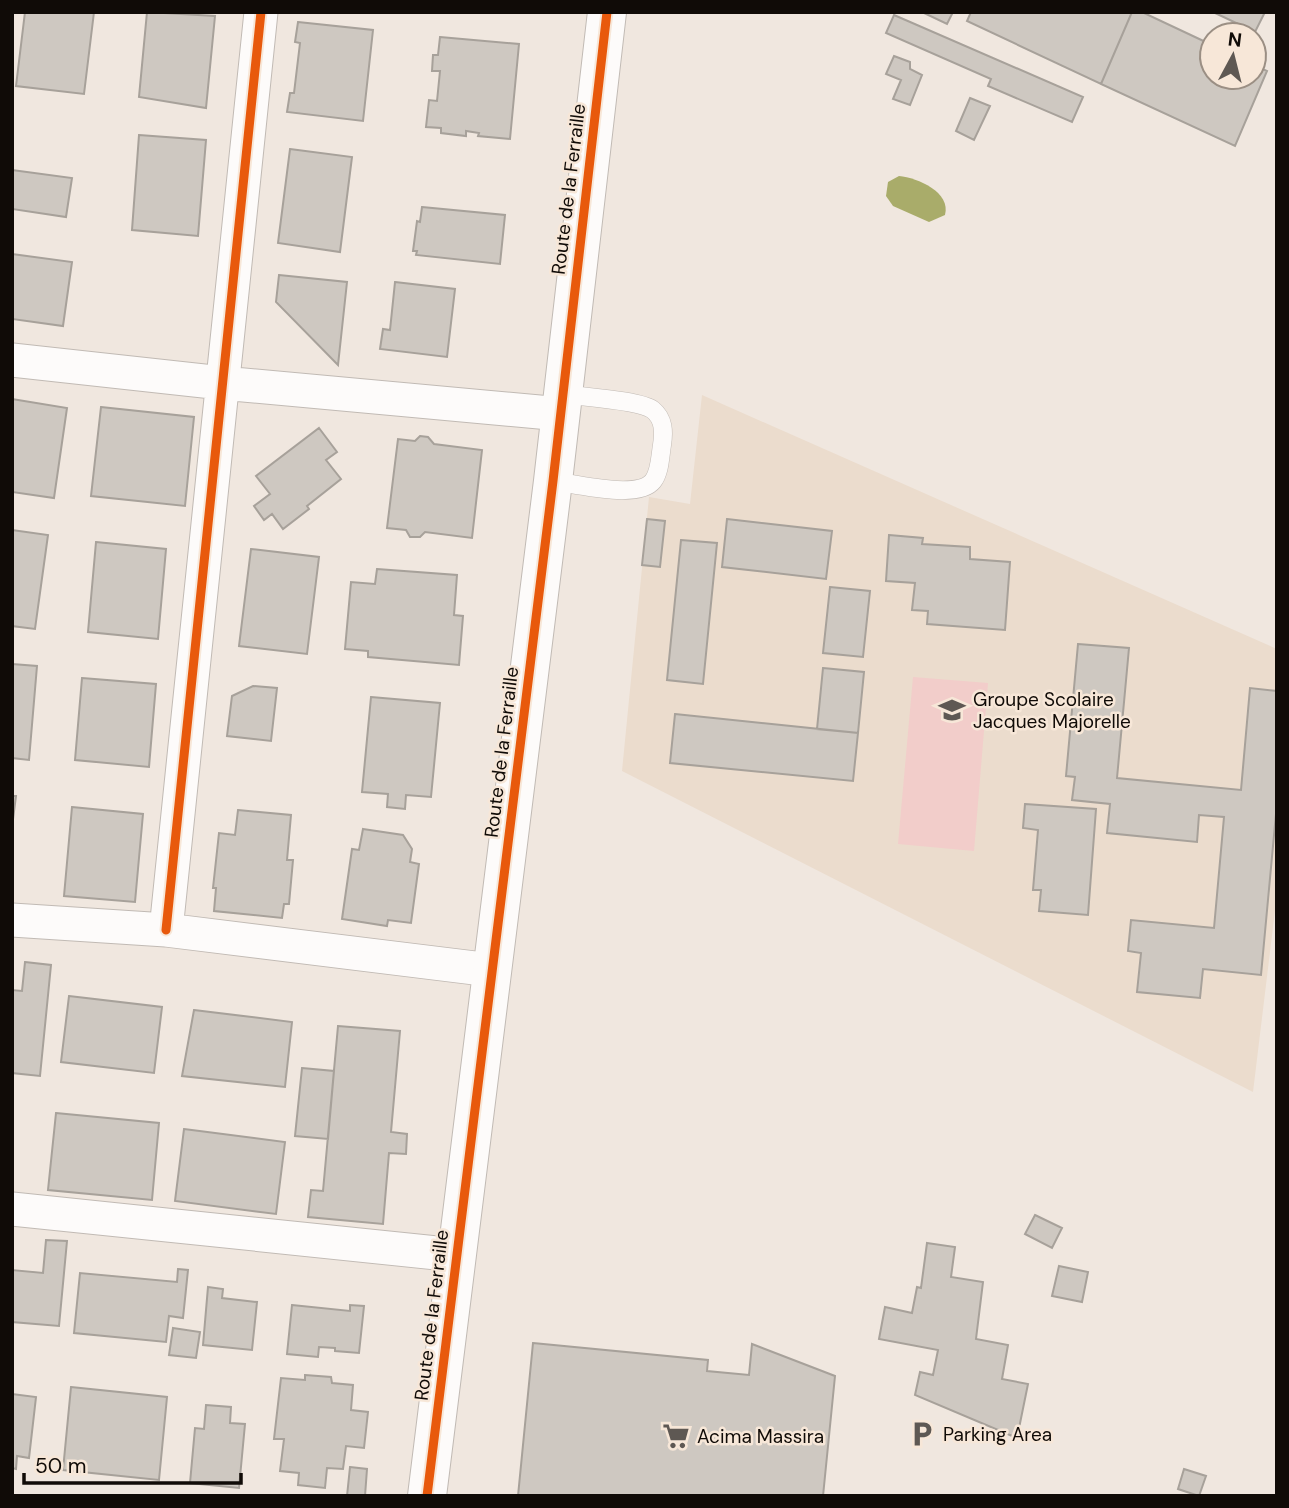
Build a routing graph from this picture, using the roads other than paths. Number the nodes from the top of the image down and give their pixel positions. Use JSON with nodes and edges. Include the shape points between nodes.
{"nodes":[{"id":1,"x":261,"y":12,"type":"edge"},
{"id":2,"x":607,"y":12,"type":"edge"},
{"id":3,"x":12,"y":360,"type":"edge"},
{"id":4,"x":222,"y":383,"type":"junction"},
{"id":5,"x":562,"y":404,"type":"junction"},
{"id":6,"x":553,"y":481,"type":"junction"},
{"id":7,"x":12,"y":920,"type":"edge"},
{"id":8,"x":166,"y":930,"type":"junction"},
{"id":9,"x":491,"y":970,"type":"junction"},
{"id":10,"x":12,"y":1209,"type":"edge"},
{"id":11,"x":456,"y":1255,"type":"junction"},
{"id":12,"x":427,"y":1496,"type":"edge"}],
"edges":[{"from":1,"to":4,"type":"street"},
{"from":2,"to":5,"type":"street","name":"Route de la Ferraille"},
{"from":3,"to":4,"type":"street"},
{"from":4,"to":5,"type":"street"},
{"from":4,"to":8,"type":"street"},
{"from":5,"to":6,"type":"street","name":"Route de la Ferraille"},
{"from":5,"to":6,"type":"lane","via":[[644,406],[662,422],[663,439],[657,473],[641,489]]},
{"from":6,"to":9,"type":"street","name":"Route de la Ferraille"},
{"from":7,"to":8,"type":"street"},
{"from":8,"to":9,"type":"street"},
{"from":9,"to":11,"type":"street","name":"Route de la Ferraille"},
{"from":10,"to":11,"type":"street"},
{"from":11,"to":12,"type":"street","name":"Route de la Ferraille"}]}
